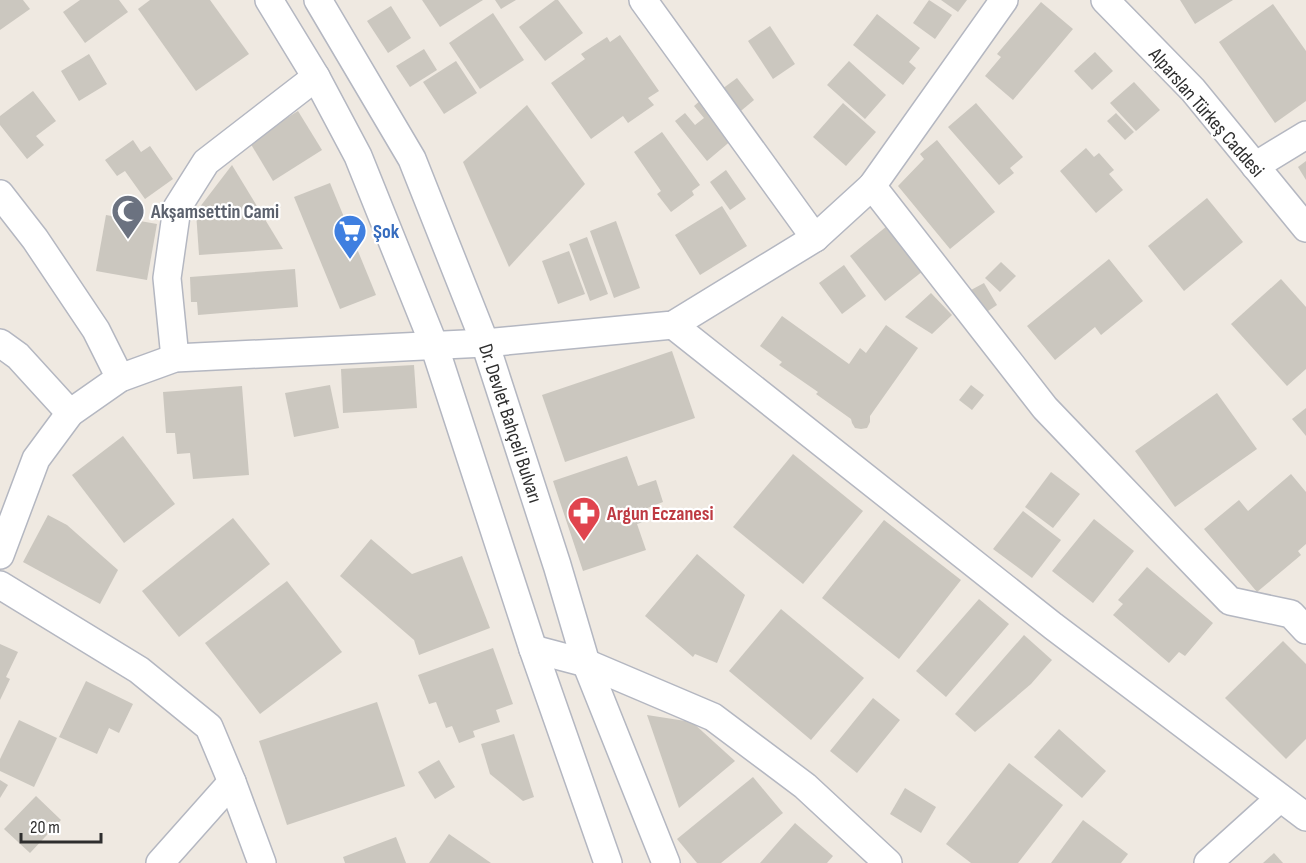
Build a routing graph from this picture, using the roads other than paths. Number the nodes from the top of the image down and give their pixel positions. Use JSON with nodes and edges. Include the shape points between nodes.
{"nodes":[{"id":1,"x":643,"y":0,"type":"edge"},
{"id":2,"x":1004,"y":0,"type":"edge"},
{"id":3,"x":1105,"y":0,"type":"edge"},
{"id":4,"x":323,"y":1,"type":"edge"},
{"id":5,"x":276,"y":11,"type":"edge"},
{"id":6,"x":316,"y":77,"type":"junction"},
{"id":7,"x":1306,"y":135,"type":"edge"},
{"id":8,"x":1255,"y":166,"type":"junction"},
{"id":9,"x":872,"y":186,"type":"junction"},
{"id":10,"x":0,"y":194,"type":"edge"},
{"id":11,"x":1306,"y":228,"type":"edge"},
{"id":12,"x":815,"y":238,"type":"junction"},
{"id":13,"x":673,"y":325,"type":"junction"},
{"id":14,"x":0,"y":343,"type":"edge"},
{"id":15,"x":485,"y":343,"type":"junction"},
{"id":16,"x":434,"y":345,"type":"junction"},
{"id":17,"x":175,"y":358,"type":"junction"},
{"id":18,"x":120,"y":378,"type":"junction"},
{"id":19,"x":69,"y":413,"type":"junction"},
{"id":20,"x":0,"y":555,"type":"edge"},
{"id":21,"x":0,"y":585,"type":"edge"},
{"id":22,"x":1301,"y":615,"type":"edge"},
{"id":23,"x":533,"y":649,"type":"junction"},
{"id":24,"x":586,"y":663,"type":"junction"},
{"id":25,"x":232,"y":782,"type":"junction"},
{"id":26,"x":1281,"y":798,"type":"junction"},
{"id":27,"x":1306,"y":817,"type":"edge"},
{"id":28,"x":160,"y":863,"type":"edge"},
{"id":29,"x":262,"y":863,"type":"edge"},
{"id":30,"x":608,"y":863,"type":"edge"},
{"id":31,"x":666,"y":863,"type":"edge"},
{"id":32,"x":888,"y":863,"type":"edge"},
{"id":33,"x":1208,"y":863,"type":"edge"}],
"edges":[{"from":1,"to":12,"type":"street"},
{"from":2,"to":9,"type":"street"},
{"from":3,"to":8,"type":"street","name":"Alparslan Türkeş Caddesi","via":[[1193,90]]},
{"from":4,"to":5,"type":"street"},
{"from":4,"to":15,"type":"street","name":"Dr. Devlet Bahçeli Bulvarı","via":[[412,159]]},
{"from":5,"to":6,"type":"street"},
{"from":6,"to":16,"type":"street","via":[[358,156]]},
{"from":6,"to":17,"type":"street","via":[[206,162],[177,208],[167,278]]},
{"from":7,"to":8,"type":"street"},
{"from":8,"to":11,"type":"street","name":"Alparslan Türkeş Caddesi"},
{"from":9,"to":12,"type":"street"},
{"from":9,"to":22,"type":"street","via":[[1045,408],[1230,601]]},
{"from":10,"to":18,"type":"street","via":[[96,330]]},
{"from":12,"to":13,"type":"street"},
{"from":13,"to":15,"type":"street"},
{"from":13,"to":26,"type":"street","via":[[1053,626]]},
{"from":14,"to":19,"type":"street","via":[[18,356]]},
{"from":15,"to":16,"type":"street"},
{"from":15,"to":24,"type":"street","name":"Dr. Devlet Bahçeli Bulvarı"},
{"from":16,"to":17,"type":"street"},
{"from":16,"to":23,"type":"street"},
{"from":17,"to":18,"type":"street"},
{"from":18,"to":19,"type":"street"},
{"from":19,"to":20,"type":"street","via":[[36,459]]},
{"from":21,"to":25,"type":"street","via":[[139,670],[209,727]]},
{"from":23,"to":24,"type":"street"},
{"from":23,"to":30,"type":"street"},
{"from":24,"to":31,"type":"street","name":"Dr. Devlet Bahçeli Bulvarı"},
{"from":24,"to":32,"type":"street","via":[[713,717],[804,786]]},
{"from":25,"to":28,"type":"street"},
{"from":25,"to":29,"type":"street"},
{"from":26,"to":27,"type":"street"},
{"from":26,"to":33,"type":"street"}]}
